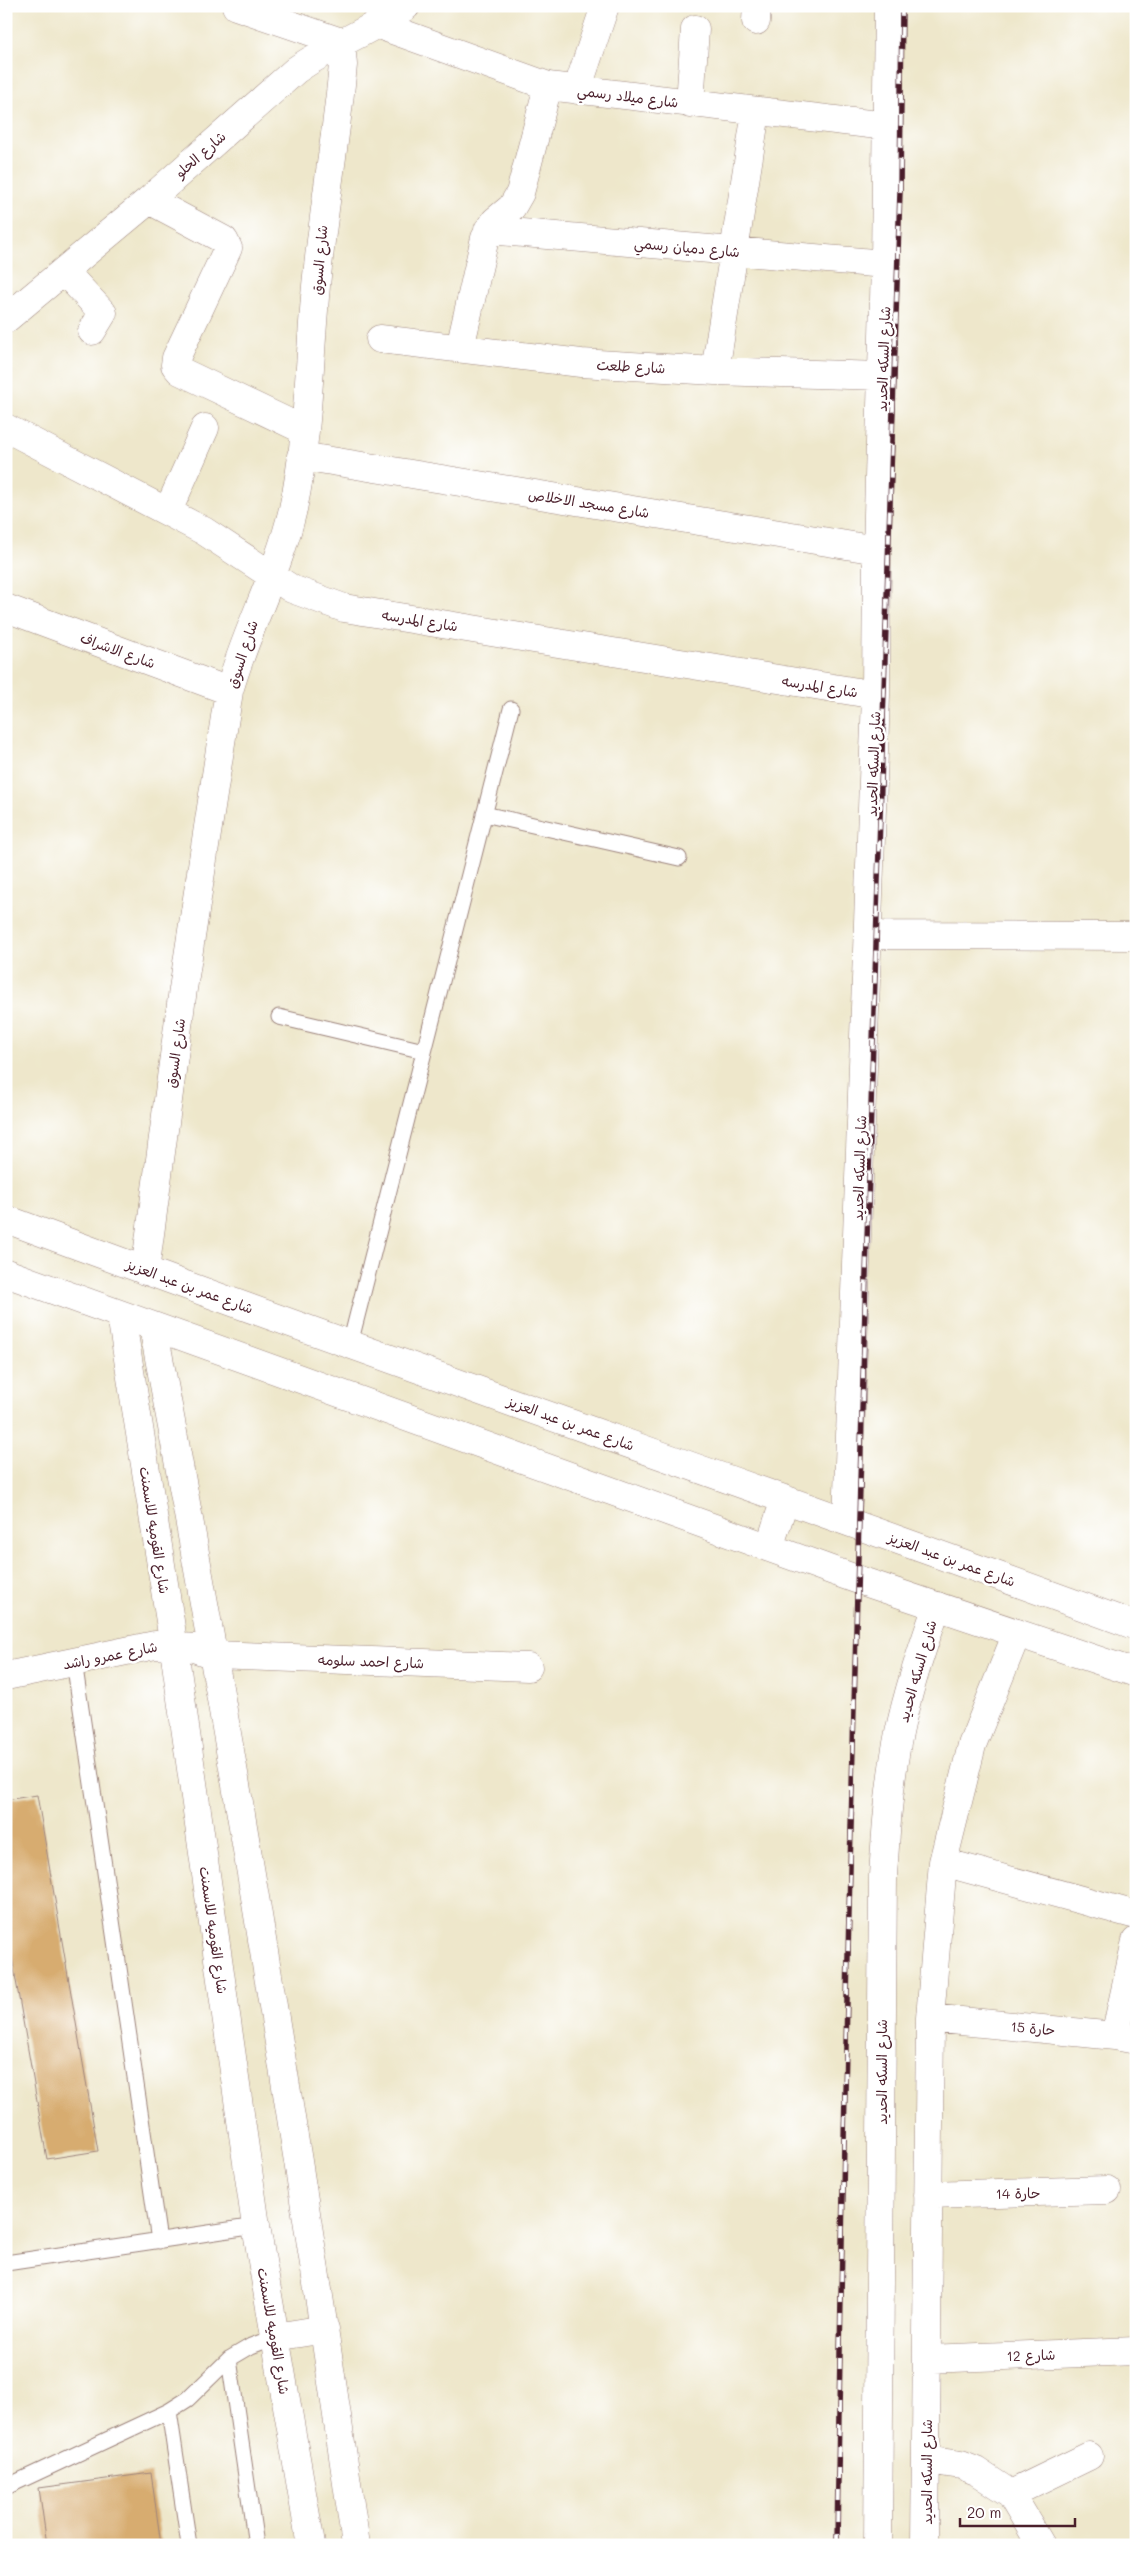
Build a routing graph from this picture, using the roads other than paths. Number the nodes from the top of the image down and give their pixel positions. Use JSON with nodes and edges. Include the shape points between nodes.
{"nodes":[{"id":1,"x":236,"y":6,"type":"edge"},
{"id":2,"x":406,"y":6,"type":"edge"},
{"id":3,"x":605,"y":6,"type":"edge"},
{"id":4,"x":888,"y":6,"type":"edge"},
{"id":5,"x":379,"y":25,"type":"junction"},
{"id":6,"x":695,"y":29,"type":"dead end"},
{"id":7,"x":341,"y":42,"type":"junction"},
{"id":8,"x":548,"y":86,"type":"junction"},
{"id":9,"x":577,"y":90,"type":"junction"},
{"id":10,"x":690,"y":104,"type":"junction"},
{"id":11,"x":756,"y":112,"type":"junction"},
{"id":12,"x":886,"y":126,"type":"junction"},
{"id":13,"x":149,"y":200,"type":"junction"},
{"id":14,"x":488,"y":230,"type":"junction"},
{"id":15,"x":733,"y":251,"type":"junction"},
{"id":16,"x":885,"y":264,"type":"junction"},
{"id":17,"x":64,"y":271,"type":"junction"},
{"id":18,"x":6,"y":319,"type":"edge"},
{"id":19,"x":92,"y":331,"type":"dead end"},
{"id":20,"x":380,"y":339,"type":"dead end"},
{"id":21,"x":460,"y":348,"type":"junction"},
{"id":22,"x":715,"y":371,"type":"junction"},
{"id":23,"x":882,"y":376,"type":"junction"},
{"id":24,"x":6,"y":428,"type":"edge"},
{"id":25,"x":205,"y":428,"type":"dead end"},
{"id":26,"x":304,"y":430,"type":"junction"},
{"id":27,"x":301,"y":456,"type":"junction"},
{"id":28,"x":168,"y":511,"type":"junction"},
{"id":29,"x":877,"y":550,"type":"junction"},
{"id":30,"x":273,"y":577,"type":"junction"},
{"id":31,"x":6,"y":608,"type":"edge"},
{"id":32,"x":229,"y":691,"type":"junction"},
{"id":33,"x":876,"y":695,"type":"junction"},
{"id":34,"x":510,"y":709,"type":"dead end"},
{"id":35,"x":484,"y":814,"type":"junction"},
{"id":36,"x":679,"y":858,"type":"dead end"},
{"id":37,"x":868,"y":935,"type":"junction"},
{"id":38,"x":1136,"y":936,"type":"edge"},
{"id":39,"x":279,"y":1017,"type":"dead end"},
{"id":40,"x":424,"y":1051,"type":"junction"},
{"id":41,"x":6,"y":1219,"type":"edge"},
{"id":42,"x":145,"y":1271,"type":"junction"},
{"id":43,"x":6,"y":1273,"type":"edge"},
{"id":44,"x":121,"y":1315,"type":"junction"},
{"id":45,"x":152,"y":1326,"type":"junction"},
{"id":46,"x":350,"y":1344,"type":"junction"},
{"id":47,"x":785,"y":1499,"type":"junction"},
{"id":48,"x":847,"y":1521,"type":"junction"},
{"id":49,"x":769,"y":1548,"type":"junction"},
{"id":50,"x":937,"y":1606,"type":"junction"},
{"id":51,"x":1136,"y":1626,"type":"edge"},
{"id":52,"x":1017,"y":1633,"type":"junction"},
{"id":53,"x":173,"y":1645,"type":"junction"},
{"id":54,"x":214,"y":1655,"type":"junction"},
{"id":55,"x":74,"y":1661,"type":"junction"},
{"id":56,"x":528,"y":1667,"type":"dead end"},
{"id":57,"x":1136,"y":1672,"type":"edge"},
{"id":58,"x":6,"y":1676,"type":"edge"},
{"id":59,"x":943,"y":1862,"type":"junction"},
{"id":60,"x":1136,"y":1915,"type":"edge"},
{"id":61,"x":1136,"y":1941,"type":"edge"},
{"id":62,"x":930,"y":2018,"type":"junction"},
{"id":63,"x":1125,"y":2038,"type":"edge"},
{"id":64,"x":1107,"y":2190,"type":"dead end"},
{"id":65,"x":928,"y":2195,"type":"junction"},
{"id":66,"x":256,"y":2226,"type":"junction"},
{"id":67,"x":159,"y":2241,"type":"junction"},
{"id":68,"x":6,"y":2263,"type":"edge"},
{"id":69,"x":325,"y":2329,"type":"junction"},
{"id":70,"x":274,"y":2337,"type":"junction"},
{"id":71,"x":1136,"y":2351,"type":"edge"},
{"id":72,"x":229,"y":2359,"type":"junction"},
{"id":73,"x":927,"y":2359,"type":"junction"},
{"id":74,"x":169,"y":2411,"type":"junction"},
{"id":75,"x":1089,"y":2456,"type":"dead end"},
{"id":76,"x":926,"y":2460,"type":"junction"},
{"id":77,"x":6,"y":2487,"type":"edge"},
{"id":78,"x":1011,"y":2494,"type":"junction"},
{"id":79,"x":190,"y":2545,"type":"edge"},
{"id":80,"x":256,"y":2545,"type":"edge"},
{"id":81,"x":311,"y":2545,"type":"edge"},
{"id":82,"x":356,"y":2545,"type":"edge"},
{"id":83,"x":878,"y":2545,"type":"edge"},
{"id":84,"x":925,"y":2545,"type":"edge"},
{"id":85,"x":1042,"y":2545,"type":"edge"}],
"edges":[{"from":1,"to":7,"type":"street"},
{"from":2,"to":5,"type":"street","name":"شارع الحلو"},
{"from":3,"to":9,"type":"street"},
{"from":4,"to":12,"type":"street","name":"شارع السكه الحديد"},
{"from":5,"to":7,"type":"street","name":"شارع الحلو"},
{"from":5,"to":8,"type":"street","name":"شارع ميلاد رسمي"},
{"from":6,"to":10,"type":"street"},
{"from":7,"to":13,"type":"street","name":"شارع الحلو","via":[[296,70]]},
{"from":7,"to":26,"type":"street","name":"شارع السوق","via":[[344,65],[323,214]]},
{"from":8,"to":9,"type":"street","name":"شارع ميلاد رسمي"},
{"from":8,"to":14,"type":"street","via":[[520,193],[512,207]]},
{"from":9,"to":10,"type":"street","name":"شارع ميلاد رسمي"},
{"from":10,"to":11,"type":"street","name":"شارع ميلاد رسمي"},
{"from":11,"to":12,"type":"street","name":"شارع ميلاد رسمي"},
{"from":11,"to":15,"type":"street"},
{"from":12,"to":16,"type":"street","name":"شارع السكه الحديد"},
{"from":13,"to":17,"type":"street","name":"شارع الحلو"},
{"from":13,"to":26,"type":"street","via":[[224,240],[228,248],[175,365],[180,371]]},
{"from":14,"to":15,"type":"street","name":"شارع دميان رسمي"},
{"from":14,"to":21,"type":"street"},
{"from":15,"to":16,"type":"street","name":"شارع دميان رسمي"},
{"from":15,"to":22,"type":"street"},
{"from":16,"to":23,"type":"street","name":"شارع السكه الحديد"},
{"from":17,"to":18,"type":"street","name":"شارع الحلو"},
{"from":17,"to":19,"type":"street","via":[[103,313]]},
{"from":20,"to":21,"type":"street","name":"شارع طلعت"},
{"from":21,"to":22,"type":"street","name":"شارع طلعت","via":[[581,363]]},
{"from":22,"to":23,"type":"street","name":"شارع طلعت"},
{"from":23,"to":29,"type":"street","name":"شارع السكه الحديد"},
{"from":24,"to":28,"type":"street","name":"شارع المدرسه"},
{"from":25,"to":28,"type":"street"},
{"from":26,"to":27,"type":"street","name":"شارع السوق"},
{"from":27,"to":29,"type":"street","name":"شارع مسجد الاخلاص"},
{"from":27,"to":30,"type":"street","name":"شارع السوق","via":[[293,506]]},
{"from":28,"to":30,"type":"street","name":"شارع المدرسه","via":[[240,553]]},
{"from":29,"to":33,"type":"street","name":"شارع السكه الحديد"},
{"from":30,"to":32,"type":"street","name":"شارع السوق","via":[[241,649]]},
{"from":30,"to":33,"type":"street","name":"شارع المدرسه","via":[[300,593],[344,608]]},
{"from":31,"to":32,"type":"street","name":"شارع الاشراف"},
{"from":32,"to":42,"type":"street","name":"شارع السوق","via":[[183,989]]},
{"from":33,"to":37,"type":"street","name":"شارع السكه الحديد"},
{"from":34,"to":35,"type":"lane"},
{"from":35,"to":36,"type":"lane"},
{"from":35,"to":40,"type":"lane"},
{"from":37,"to":38,"type":"street"},
{"from":37,"to":48,"type":"street","name":"شارع السكه الحديد"},
{"from":39,"to":40,"type":"lane"},
{"from":40,"to":46,"type":"lane"},
{"from":41,"to":42,"type":"street","name":"شارع عمر بن عبد العزيز"},
{"from":42,"to":46,"type":"street","name":"شارع عمر بن عبد العزيز"},
{"from":43,"to":44,"type":"street"},
{"from":44,"to":45,"type":"street"},
{"from":44,"to":53,"type":"street","name":"شارع القوميه للاسمنت"},
{"from":45,"to":49,"type":"street"},
{"from":45,"to":54,"type":"street"},
{"from":46,"to":47,"type":"street","name":"شارع عمر بن عبد العزيز"},
{"from":47,"to":48,"type":"street","name":"شارع عمر بن عبد العزيز"},
{"from":47,"to":49,"type":"street"},
{"from":48,"to":51,"type":"street","name":"شارع عمر بن عبد العزيز"},
{"from":49,"to":50,"type":"street"},
{"from":50,"to":52,"type":"street"},
{"from":50,"to":83,"type":"street","name":"شارع السكه الحديد","via":[[914,1671],[898,1738],[883,1876]]},
{"from":52,"to":57,"type":"street"},
{"from":52,"to":59,"type":"street","name":"شارع السكه الحديد","via":[[972,1745]]},
{"from":53,"to":54,"type":"street","name":"شارع عمرو راشد"},
{"from":53,"to":55,"type":"street","name":"شارع عمرو راشد","via":[[138,1647]]},
{"from":53,"to":66,"type":"street","name":"شارع القوميه للاسمنت"},
{"from":54,"to":56,"type":"street","name":"شارع احمد سلومه"},
{"from":54,"to":69,"type":"street"},
{"from":55,"to":58,"type":"street","name":"شارع عمرو راشد"},
{"from":55,"to":67,"type":"lane"},
{"from":59,"to":60,"type":"street"},
{"from":59,"to":62,"type":"street","name":"شارع السكه الحديد"},
{"from":61,"to":63,"type":"street"},
{"from":62,"to":63,"type":"street","name":"حارة 15"},
{"from":62,"to":65,"type":"street","name":"شارع السكه الحديد"},
{"from":64,"to":65,"type":"street","name":"حارة 14"},
{"from":65,"to":73,"type":"street","name":"شارع السكه الحديد"},
{"from":66,"to":67,"type":"lane"},
{"from":66,"to":70,"type":"street","name":"شارع القوميه للاسمنت"},
{"from":67,"to":68,"type":"lane"},
{"from":69,"to":70,"type":"street"},
{"from":69,"to":82,"type":"street"},
{"from":70,"to":72,"type":"lane"},
{"from":70,"to":81,"type":"street","name":"شارع القوميه للاسمنت"},
{"from":71,"to":73,"type":"street","name":"شارع 12"},
{"from":72,"to":74,"type":"lane","via":[[188,2399]]},
{"from":72,"to":80,"type":"lane"},
{"from":73,"to":76,"type":"street","name":"شارع السكه الحديد"},
{"from":74,"to":77,"type":"lane"},
{"from":74,"to":79,"type":"lane"},
{"from":75,"to":78,"type":"street"},
{"from":76,"to":78,"type":"street","via":[[961,2465],[976,2471]]},
{"from":76,"to":84,"type":"street","name":"شارع السكه الحديد"},
{"from":78,"to":85,"type":"street"}]}
